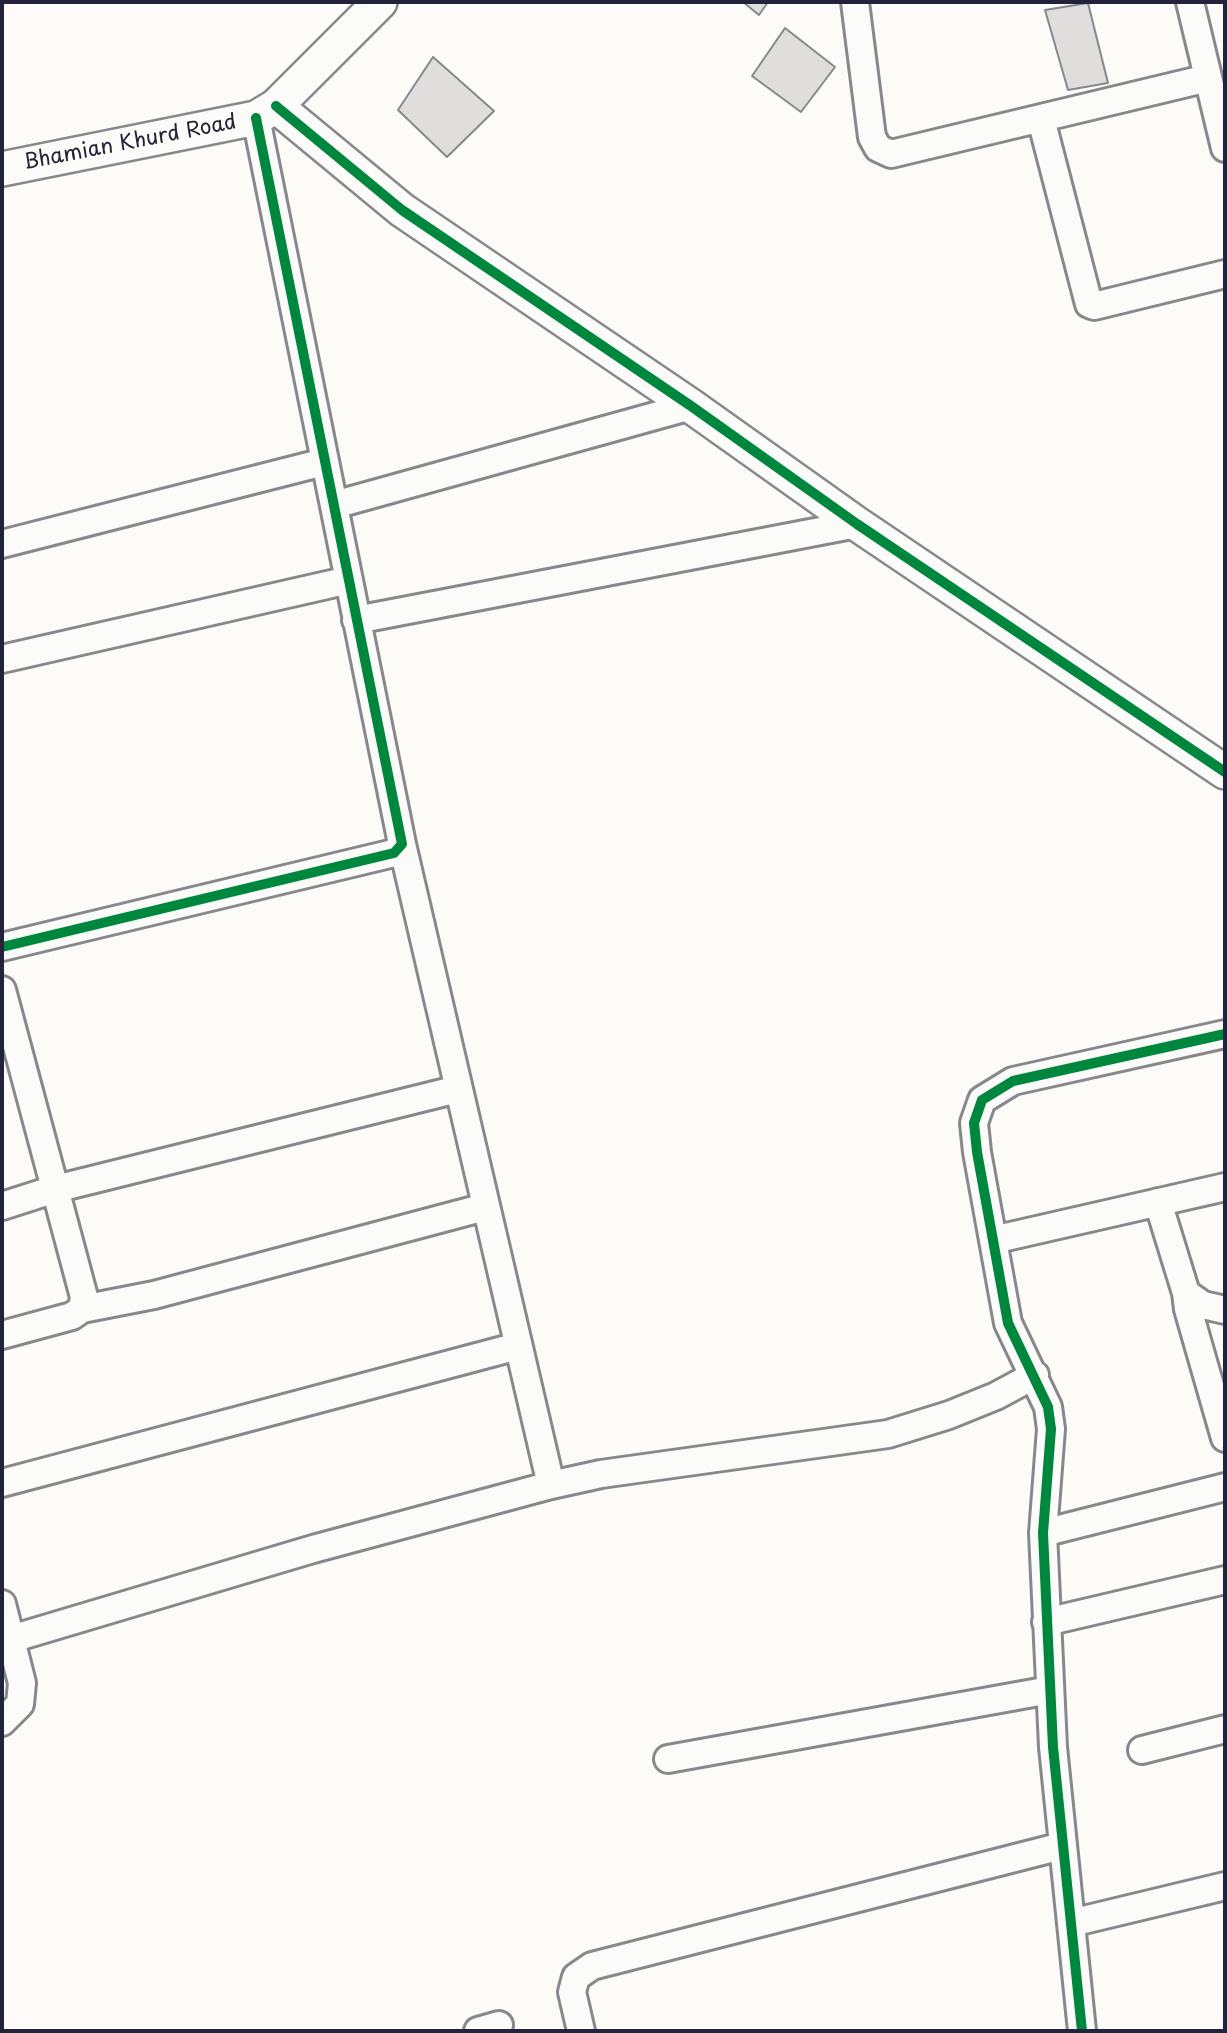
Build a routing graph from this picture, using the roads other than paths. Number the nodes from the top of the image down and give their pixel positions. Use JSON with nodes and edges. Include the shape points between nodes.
{"nodes":[{"id":1,"x":380,"y":2,"type":"edge"},
{"id":2,"x":855,"y":2,"type":"edge"},
{"id":3,"x":1190,"y":2,"type":"edge"},
{"id":4,"x":1208,"y":78,"type":"junction"},
{"id":5,"x":266,"y":112,"type":"junction"},
{"id":6,"x":1041,"y":119,"type":"junction"},
{"id":7,"x":1225,"y":148,"type":"edge"},
{"id":8,"x":2,"y":169,"type":"edge"},
{"id":9,"x":1225,"y":274,"type":"edge"},
{"id":10,"x":691,"y":406,"type":"junction"},
{"id":11,"x":324,"y":462,"type":"junction"},
{"id":12,"x":334,"y":505,"type":"junction"},
{"id":13,"x":857,"y":524,"type":"junction"},
{"id":14,"x":2,"y":544,"type":"edge"},
{"id":15,"x":349,"y":580,"type":"junction"},
{"id":16,"x":356,"y":621,"type":"junction"},
{"id":17,"x":2,"y":659,"type":"edge"},
{"id":18,"x":1225,"y":772,"type":"edge"},
{"id":19,"x":402,"y":844,"type":"junction"},
{"id":20,"x":2,"y":947,"type":"edge"},
{"id":21,"x":2,"y":990,"type":"edge"},
{"id":22,"x":1225,"y":1034,"type":"edge"},
{"id":23,"x":458,"y":1089,"type":"junction"},
{"id":24,"x":1225,"y":1187,"type":"edge"},
{"id":25,"x":55,"y":1189,"type":"junction"},
{"id":26,"x":1158,"y":1202,"type":"junction"},
{"id":27,"x":2,"y":1206,"type":"edge"},
{"id":28,"x":485,"y":1207,"type":"junction"},
{"id":29,"x":993,"y":1240,"type":"junction"},
{"id":30,"x":1186,"y":1293,"type":"junction"},
{"id":31,"x":82,"y":1310,"type":"junction"},
{"id":32,"x":1225,"y":1310,"type":"edge"},
{"id":33,"x":2,"y":1335,"type":"edge"},
{"id":34,"x":518,"y":1346,"type":"junction"},
{"id":35,"x":1035,"y":1375,"type":"junction"},
{"id":36,"x":1225,"y":1438,"type":"edge"},
{"id":37,"x":2,"y":1483,"type":"edge"},
{"id":38,"x":551,"y":1485,"type":"junction"},
{"id":39,"x":1225,"y":1487,"type":"edge"},
{"id":40,"x":1043,"y":1533,"type":"junction"},
{"id":41,"x":1225,"y":1580,"type":"edge"},
{"id":42,"x":2,"y":1604,"type":"edge"},
{"id":43,"x":1046,"y":1622,"type":"junction"},
{"id":44,"x":11,"y":1639,"type":"junction"},
{"id":45,"x":1050,"y":1690,"type":"junction"},
{"id":46,"x":2,"y":1723,"type":"edge"},
{"id":47,"x":1225,"y":1729,"type":"edge"},
{"id":48,"x":1142,"y":1750,"type":"dead end"},
{"id":49,"x":668,"y":1759,"type":"dead end"},
{"id":50,"x":1062,"y":1846,"type":"junction"},
{"id":51,"x":1225,"y":1886,"type":"edge"},
{"id":52,"x":1071,"y":1923,"type":"junction"},
{"id":53,"x":1077,"y":2030,"type":"edge"},
{"id":54,"x":581,"y":2031,"type":"edge"}],
"edges":[{"from":1,"to":5,"type":"street"},
{"from":2,"to":6,"type":"street","via":[[869,125],[881,150],[897,154]]},
{"from":3,"to":4,"type":"street"},
{"from":4,"to":6,"type":"street"},
{"from":4,"to":7,"type":"street"},
{"from":5,"to":8,"type":"street","name":"Bhamian Khurd Road"},
{"from":5,"to":10,"type":"street"},
{"from":5,"to":11,"type":"street"},
{"from":6,"to":9,"type":"street","via":[[1089,304]]},
{"from":10,"to":12,"type":"street"},
{"from":10,"to":13,"type":"street"},
{"from":11,"to":12,"type":"street"},
{"from":11,"to":14,"type":"street"},
{"from":12,"to":15,"type":"street"},
{"from":13,"to":16,"type":"street"},
{"from":13,"to":18,"type":"street"},
{"from":15,"to":16,"type":"street"},
{"from":15,"to":17,"type":"street"},
{"from":16,"to":19,"type":"street"},
{"from":19,"to":20,"type":"street","via":[[394,853]]},
{"from":19,"to":23,"type":"street"},
{"from":21,"to":25,"type":"street"},
{"from":22,"to":29,"type":"street","via":[[1013,1081],[982,1100],[975,1137]]},
{"from":23,"to":25,"type":"street"},
{"from":23,"to":28,"type":"street"},
{"from":24,"to":26,"type":"street"},
{"from":25,"to":27,"type":"street"},
{"from":25,"to":31,"type":"street","via":[[85,1297]]},
{"from":26,"to":29,"type":"street"},
{"from":26,"to":30,"type":"street"},
{"from":28,"to":31,"type":"street"},
{"from":28,"to":34,"type":"street"},
{"from":29,"to":35,"type":"street","via":[[1008,1323]]},
{"from":30,"to":32,"type":"street","via":[[1203,1305]]},
{"from":30,"to":36,"type":"street"},
{"from":31,"to":33,"type":"street"},
{"from":34,"to":37,"type":"street"},
{"from":34,"to":38,"type":"street"},
{"from":35,"to":38,"type":"street","via":[[949,1415],[888,1434]]},
{"from":35,"to":40,"type":"street","via":[[1051,1429]]},
{"from":38,"to":44,"type":"street","via":[[313,1549]]},
{"from":39,"to":40,"type":"street"},
{"from":40,"to":43,"type":"street"},
{"from":41,"to":43,"type":"street"},
{"from":42,"to":44,"type":"street"},
{"from":43,"to":45,"type":"street"},
{"from":44,"to":46,"type":"street","via":[[22,1683],[20,1704]]},
{"from":45,"to":49,"type":"street"},
{"from":45,"to":50,"type":"street"},
{"from":47,"to":48,"type":"street"},
{"from":50,"to":52,"type":"street"},
{"from":50,"to":54,"type":"street","via":[[592,1966],[576,1978],[572,1993]]},
{"from":51,"to":52,"type":"street"},
{"from":52,"to":53,"type":"street"}]}
